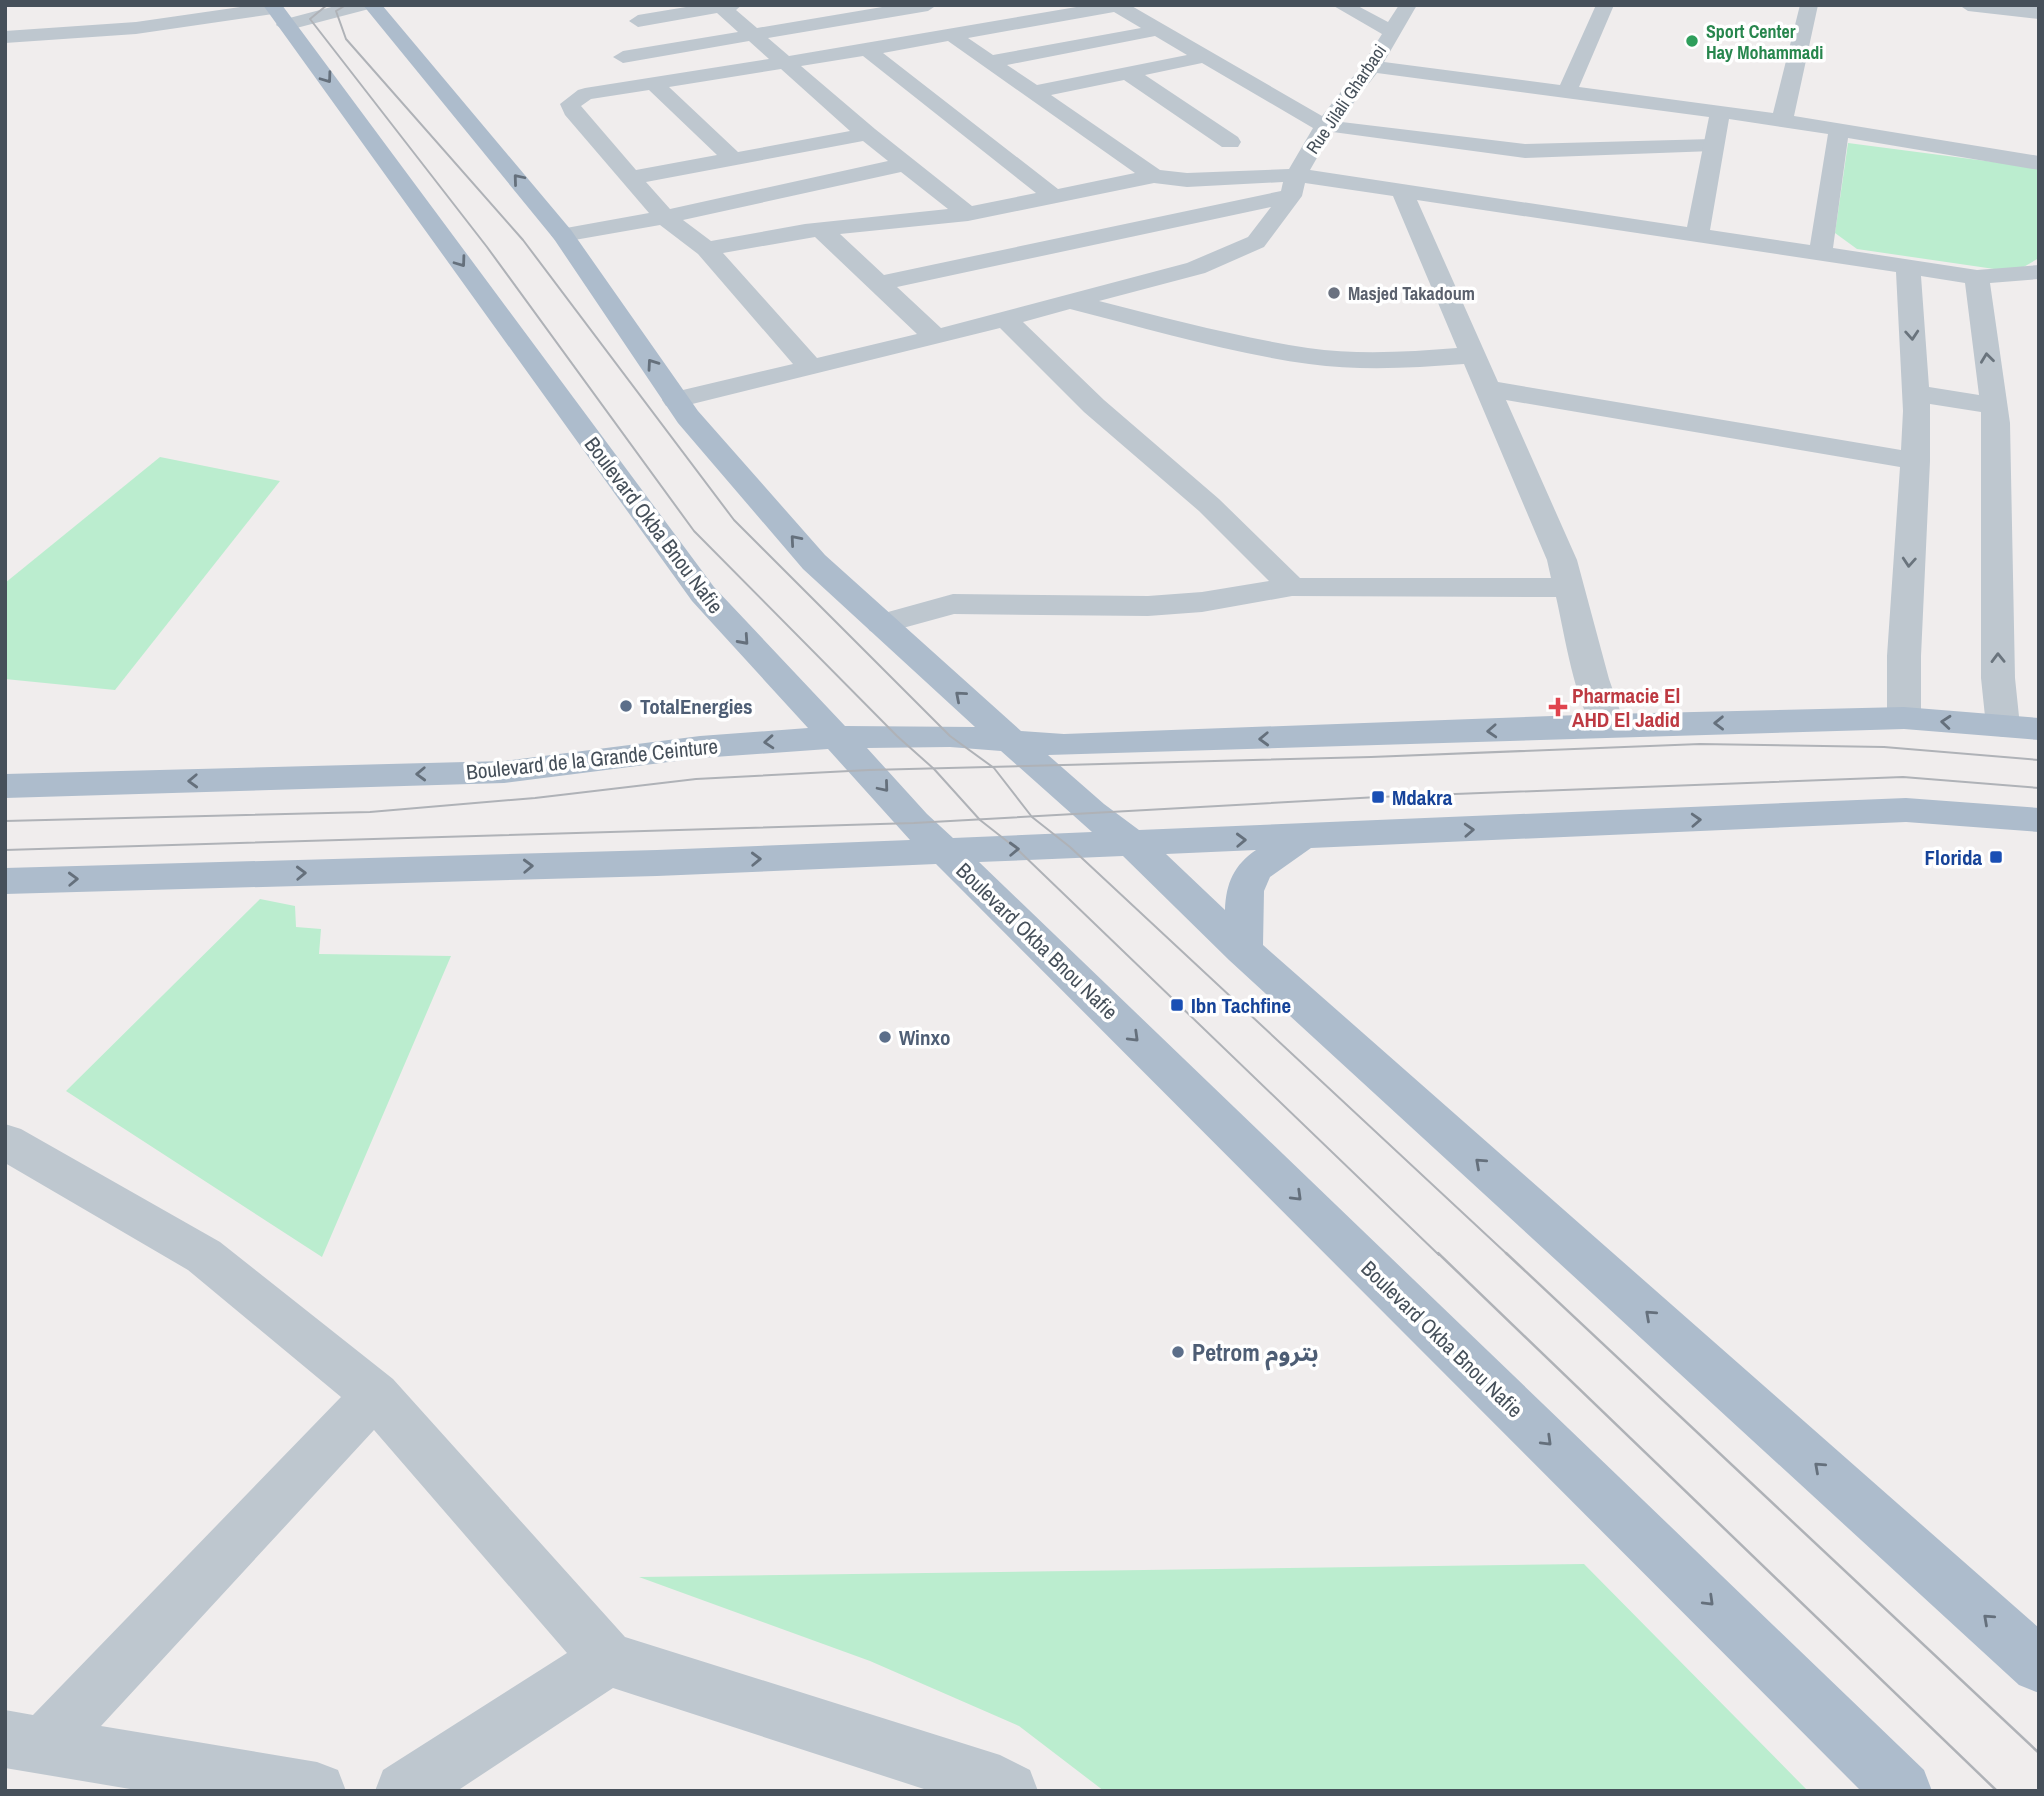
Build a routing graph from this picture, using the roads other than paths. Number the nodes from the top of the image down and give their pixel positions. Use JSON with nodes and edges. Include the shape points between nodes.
{"nodes":[{"id":1,"x":362,"y":5,"type":"edge"},
{"id":2,"x":372,"y":5,"type":"edge"},
{"id":3,"x":928,"y":5,"type":"edge"},
{"id":4,"x":1118,"y":5,"type":"edge"},
{"id":5,"x":1341,"y":5,"type":"edge"},
{"id":6,"x":1408,"y":5,"type":"edge"},
{"id":7,"x":1605,"y":5,"type":"edge"},
{"id":8,"x":1809,"y":5,"type":"edge"},
{"id":9,"x":1968,"y":5,"type":"edge"},
{"id":10,"x":727,"y":6,"type":"edge"},
{"id":11,"x":682,"y":9,"type":"edge"},
{"id":12,"x":278,"y":11,"type":"edge"},
{"id":13,"x":998,"y":11,"type":"dead end"},
{"id":14,"x":2039,"y":13,"type":"edge"},
{"id":15,"x":638,"y":21,"type":"dead end"},
{"id":16,"x":1015,"y":23,"type":"junction"},
{"id":17,"x":1158,"y":30,"type":"junction"},
{"id":18,"x":1391,"y":31,"type":"junction"},
{"id":19,"x":754,"y":35,"type":"junction"},
{"id":20,"x":951,"y":35,"type":"junction"},
{"id":21,"x":5,"y":37,"type":"edge"},
{"id":22,"x":867,"y":50,"type":"junction"},
{"id":23,"x":623,"y":57,"type":"dead end"},
{"id":24,"x":1205,"y":57,"type":"junction"},
{"id":25,"x":785,"y":62,"type":"junction"},
{"id":26,"x":989,"y":62,"type":"junction"},
{"id":27,"x":1372,"y":66,"type":"junction"},
{"id":28,"x":1128,"y":73,"type":"junction"},
{"id":29,"x":653,"y":83,"type":"junction"},
{"id":30,"x":1034,"y":92,"type":"junction"},
{"id":31,"x":1567,"y":92,"type":"junction"},
{"id":32,"x":1720,"y":112,"type":"junction"},
{"id":33,"x":1782,"y":120,"type":"junction"},
{"id":34,"x":1325,"y":126,"type":"junction"},
{"id":35,"x":1839,"y":129,"type":"junction"},
{"id":36,"x":867,"y":134,"type":"junction"},
{"id":37,"x":1230,"y":142,"type":"dead end"},
{"id":38,"x":1713,"y":145,"type":"junction"},
{"id":39,"x":733,"y":159,"type":"junction"},
{"id":40,"x":2039,"y":163,"type":"edge"},
{"id":41,"x":907,"y":164,"type":"junction"},
{"id":42,"x":1154,"y":176,"type":"junction"},
{"id":43,"x":631,"y":178,"type":"junction"},
{"id":44,"x":1294,"y":186,"type":"junction"},
{"id":45,"x":1403,"y":193,"type":"junction"},
{"id":46,"x":1052,"y":195,"type":"junction"},
{"id":47,"x":968,"y":214,"type":"junction"},
{"id":48,"x":666,"y":217,"type":"junction"},
{"id":49,"x":820,"y":229,"type":"junction"},
{"id":50,"x":563,"y":235,"type":"junction"},
{"id":51,"x":1697,"y":237,"type":"junction"},
{"id":52,"x":706,"y":249,"type":"junction"},
{"id":53,"x":1820,"y":255,"type":"junction"},
{"id":54,"x":1908,"y":267,"type":"junction"},
{"id":55,"x":2039,"y":272,"type":"edge"},
{"id":56,"x":1977,"y":276,"type":"junction"},
{"id":57,"x":880,"y":283,"type":"junction"},
{"id":58,"x":1066,"y":301,"type":"junction"},
{"id":59,"x":1004,"y":317,"type":"junction"},
{"id":60,"x":936,"y":337,"type":"junction"},
{"id":61,"x":1472,"y":355,"type":"junction"},
{"id":62,"x":810,"y":366,"type":"junction"},
{"id":63,"x":1486,"y":388,"type":"junction"},
{"id":64,"x":1916,"y":393,"type":"junction"},
{"id":65,"x":676,"y":400,"type":"junction"},
{"id":66,"x":1994,"y":406,"type":"junction"},
{"id":67,"x":1916,"y":461,"type":"junction"},
{"id":68,"x":1292,"y":587,"type":"junction"},
{"id":69,"x":1571,"y":588,"type":"junction"},
{"id":70,"x":881,"y":624,"type":"junction"},
{"id":71,"x":1904,"y":718,"type":"junction"},
{"id":72,"x":1608,"y":725,"type":"junction"},
{"id":73,"x":2003,"y":726,"type":"junction"},
{"id":74,"x":2039,"y":729,"type":"edge"},
{"id":75,"x":837,"y":737,"type":"junction"},
{"id":76,"x":1011,"y":741,"type":"junction"},
{"id":77,"x":5,"y":786,"type":"edge"},
{"id":78,"x":2039,"y":820,"type":"edge"},
{"id":79,"x":1299,"y":838,"type":"junction"},
{"id":80,"x":1133,"y":844,"type":"junction"},
{"id":81,"x":946,"y":852,"type":"junction"},
{"id":82,"x":5,"y":881,"type":"edge"},
{"id":83,"x":1243,"y":950,"type":"junction"},
{"id":84,"x":8,"y":1145,"type":"edge"},
{"id":85,"x":375,"y":1395,"type":"junction"},
{"id":86,"x":608,"y":1659,"type":"junction"},
{"id":87,"x":2039,"y":1665,"type":"edge"},
{"id":88,"x":25,"y":1742,"type":"edge"},
{"id":89,"x":293,"y":1789,"type":"edge"},
{"id":90,"x":1003,"y":1789,"type":"edge"},
{"id":91,"x":404,"y":1791,"type":"edge"},
{"id":92,"x":1903,"y":1791,"type":"edge"}],
"edges":[{"from":1,"to":12,"type":"street"},
{"from":50,"to":2,"type":"main road","one_way":true},
{"from":3,"to":19,"type":"street"},
{"from":4,"to":16,"type":"street"},
{"from":4,"to":17,"type":"street"},
{"from":5,"to":18,"type":"street"},
{"from":6,"to":18,"type":"street","name":"Rue Jilali Gharbaoi"},
{"from":7,"to":31,"type":"street"},
{"from":8,"to":33,"type":"street"},
{"from":9,"to":14,"type":"street"},
{"from":10,"to":11,"type":"street"},
{"from":10,"to":19,"type":"street"},
{"from":11,"to":15,"type":"street"},
{"from":12,"to":21,"type":"street","via":[[213,28],[135,27]]},
{"from":12,"to":75,"type":"main road","name":"Boulevard Okba Bnou Nafie","one_way":true,"via":[[703,594]]},
{"from":13,"to":16,"type":"street"},
{"from":16,"to":20,"type":"street"},
{"from":17,"to":24,"type":"street"},
{"from":17,"to":26,"type":"street"},
{"from":18,"to":27,"type":"street","name":"Rue Jilali Gharbaoi"},
{"from":19,"to":23,"type":"street"},
{"from":19,"to":25,"type":"street"},
{"from":20,"to":22,"type":"street"},
{"from":20,"to":26,"type":"street"},
{"from":22,"to":25,"type":"street"},
{"from":22,"to":46,"type":"street"},
{"from":24,"to":28,"type":"street"},
{"from":24,"to":34,"type":"street"},
{"from":25,"to":29,"type":"street"},
{"from":25,"to":36,"type":"street"},
{"from":26,"to":30,"type":"street"},
{"from":27,"to":31,"type":"street"},
{"from":27,"to":34,"type":"street","name":"Rue Jilali Gharbaoi"},
{"from":28,"to":30,"type":"street"},
{"from":28,"to":37,"type":"street"},
{"from":29,"to":39,"type":"street"},
{"from":29,"to":43,"type":"street","via":[[585,94],[570,104]]},
{"from":30,"to":42,"type":"street"},
{"from":31,"to":32,"type":"street"},
{"from":32,"to":33,"type":"street"},
{"from":32,"to":38,"type":"street"},
{"from":33,"to":35,"type":"street"},
{"from":34,"to":38,"type":"street","via":[[1525,151]]},
{"from":34,"to":44,"type":"street","name":"Rue Jilali Gharbaoi"},
{"from":35,"to":40,"type":"street"},
{"from":35,"to":53,"type":"street"},
{"from":36,"to":39,"type":"street"},
{"from":36,"to":41,"type":"street"},
{"from":38,"to":51,"type":"street"},
{"from":39,"to":43,"type":"street"},
{"from":41,"to":47,"type":"street"},
{"from":41,"to":48,"type":"street"},
{"from":42,"to":44,"type":"street"},
{"from":42,"to":46,"type":"street"},
{"from":43,"to":48,"type":"street"},
{"from":44,"to":45,"type":"street"},
{"from":44,"to":57,"type":"street"},
{"from":44,"to":58,"type":"street","name":"Rue Jilali Gharbaoi","via":[[1256,242],[1225,258]]},
{"from":45,"to":51,"type":"street"},
{"from":45,"to":61,"type":"street"},
{"from":46,"to":47,"type":"street"},
{"from":47,"to":49,"type":"street"},
{"from":48,"to":50,"type":"street"},
{"from":48,"to":52,"type":"street"},
{"from":49,"to":52,"type":"street"},
{"from":49,"to":57,"type":"street"},
{"from":65,"to":50,"type":"main road","one_way":true},
{"from":51,"to":53,"type":"street"},
{"from":52,"to":62,"type":"street"},
{"from":53,"to":54,"type":"street"},
{"from":54,"to":56,"type":"street"},
{"from":54,"to":64,"type":"street","one_way":true},
{"from":55,"to":56,"type":"street"},
{"from":66,"to":56,"type":"street","one_way":true},
{"from":57,"to":60,"type":"street"},
{"from":58,"to":59,"type":"street","name":"Rue Jilali Gharbaoi"},
{"from":58,"to":61,"type":"street","via":[[1310,356],[1398,361]]},
{"from":59,"to":60,"type":"street","name":"Rue Jilali Gharbaoi"},
{"from":59,"to":68,"type":"street"},
{"from":60,"to":62,"type":"street","name":"Rue Jilali Gharbaoi"},
{"from":61,"to":63,"type":"street"},
{"from":62,"to":65,"type":"street","name":"Rue Jilali Gharbaoi"},
{"from":63,"to":67,"type":"street"},
{"from":63,"to":69,"type":"street"},
{"from":64,"to":66,"type":"street"},
{"from":64,"to":67,"type":"street"},
{"from":70,"to":65,"type":"main road","one_way":true,"via":[[814,562]]},
{"from":73,"to":66,"type":"street","one_way":true,"via":[[1998,678]]},
{"from":67,"to":71,"type":"street","one_way":true},
{"from":68,"to":69,"type":"street"},
{"from":68,"to":70,"type":"street","via":[[1148,606],[953,604]]},
{"from":69,"to":72,"type":"street"},
{"from":76,"to":70,"type":"main road","one_way":true},
{"from":71,"to":72,"type":"main road","name":"Boulevard de la Grande Ceinture","one_way":true},
{"from":73,"to":71,"type":"main road","name":"Boulevard de la Grande Ceinture","one_way":true},
{"from":72,"to":76,"type":"main road","name":"Boulevard de la Grande Ceinture","one_way":true,"via":[[1091,744]]},
{"from":73,"to":74,"type":"main road","name":"Boulevard de la Grande Ceinture"},
{"from":75,"to":76,"type":"main road","name":"Boulevard de la Grande Ceinture","via":[[950,736]]},
{"from":75,"to":77,"type":"main road","name":"Boulevard de la Grande Ceinture","one_way":true,"via":[[700,747],[504,772]]},
{"from":75,"to":81,"type":"main road","name":"Boulevard Okba Bnou Nafie","one_way":true},
{"from":76,"to":80,"type":"main road"},
{"from":79,"to":78,"type":"main road","one_way":true,"via":[[1906,810]]},
{"from":80,"to":79,"type":"main road","one_way":true},
{"from":79,"to":83,"type":"main road","via":[[1254,870],[1245,891]]},
{"from":81,"to":80,"type":"main road","one_way":true},
{"from":80,"to":83,"type":"main road"},
{"from":82,"to":81,"type":"main road","one_way":true},
{"from":81,"to":92,"type":"main road","name":"Boulevard Okba Bnou Nafie","one_way":true},
{"from":87,"to":83,"type":"main road","one_way":true},
{"from":84,"to":85,"type":"street","via":[[204,1256]]},
{"from":85,"to":86,"type":"street"},
{"from":85,"to":88,"type":"street"},
{"from":86,"to":90,"type":"street"},
{"from":86,"to":91,"type":"street"},
{"from":88,"to":89,"type":"street"}]}
